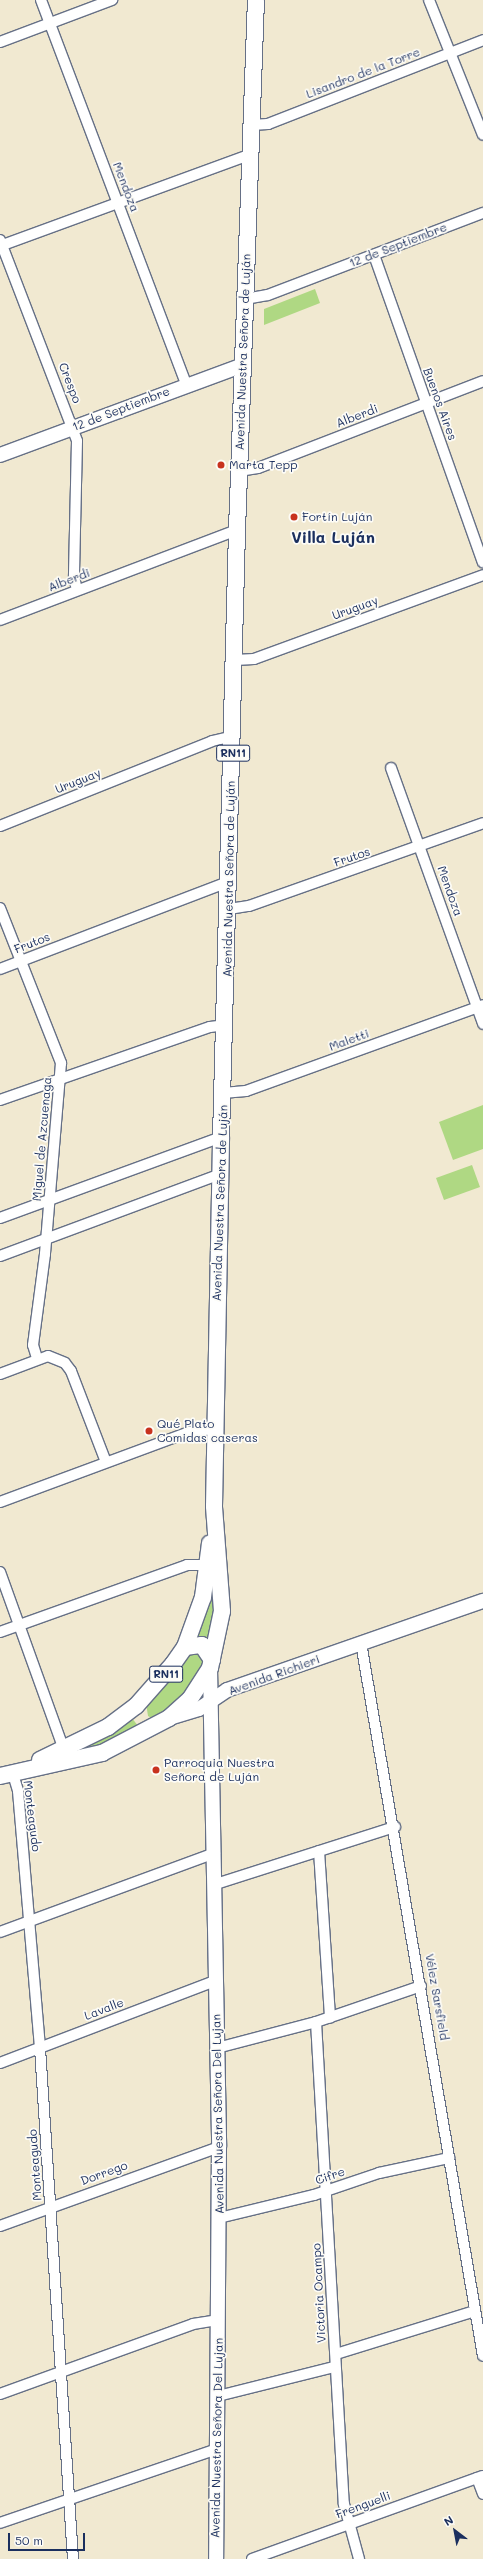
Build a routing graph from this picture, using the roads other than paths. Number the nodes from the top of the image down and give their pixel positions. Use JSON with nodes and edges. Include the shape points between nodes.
{"nodes":[{"id":1,"x":41,"y":0,"type":"edge"},
{"id":2,"x":112,"y":0,"type":"edge"},
{"id":3,"x":256,"y":0,"type":"edge"},
{"id":4,"x":429,"y":0,"type":"edge"},
{"id":5,"x":50,"y":24,"type":"junction"},
{"id":6,"x":483,"y":40,"type":"edge"},
{"id":7,"x":0,"y":42,"type":"edge"},
{"id":8,"x":449,"y":53,"type":"junction"},
{"id":9,"x":251,"y":126,"type":"junction"},
{"id":10,"x":483,"y":135,"type":"edge"},
{"id":11,"x":249,"y":154,"type":"junction"},
{"id":12,"x":117,"y":202,"type":"junction"},
{"id":13,"x":483,"y":213,"type":"edge"},
{"id":14,"x":1,"y":244,"type":"edge"},
{"id":15,"x":374,"y":255,"type":"junction"},
{"id":16,"x":245,"y":299,"type":"junction"},
{"id":17,"x":243,"y":365,"type":"junction"},
{"id":18,"x":483,"y":381,"type":"edge"},
{"id":19,"x":186,"y":384,"type":"junction"},
{"id":20,"x":426,"y":404,"type":"junction"},
{"id":21,"x":73,"y":428,"type":"junction"},
{"id":22,"x":0,"y":455,"type":"edge"},
{"id":23,"x":239,"y":471,"type":"junction"},
{"id":24,"x":237,"y":530,"type":"junction"},
{"id":25,"x":483,"y":562,"type":"edge"},
{"id":26,"x":483,"y":575,"type":"edge"},
{"id":27,"x":77,"y":590,"type":"junction"},
{"id":28,"x":0,"y":620,"type":"edge"},
{"id":29,"x":235,"y":660,"type":"junction"},
{"id":30,"x":233,"y":736,"type":"junction"},
{"id":31,"x":391,"y":768,"type":"dead end"},
{"id":32,"x":483,"y":823,"type":"edge"},
{"id":33,"x":0,"y":826,"type":"edge"},
{"id":34,"x":420,"y":847,"type":"junction"},
{"id":35,"x":230,"y":882,"type":"junction"},
{"id":36,"x":0,"y":908,"type":"edge"},
{"id":37,"x":229,"y":909,"type":"junction"},
{"id":38,"x":21,"y":961,"type":"junction"},
{"id":39,"x":0,"y":969,"type":"edge"},
{"id":40,"x":480,"y":1006,"type":"edge"},
{"id":41,"x":483,"y":1024,"type":"edge"},
{"id":42,"x":226,"y":1025,"type":"junction"},
{"id":43,"x":62,"y":1078,"type":"junction"},
{"id":44,"x":224,"y":1093,"type":"junction"},
{"id":45,"x":0,"y":1100,"type":"edge"},
{"id":46,"x":221,"y":1137,"type":"junction"},
{"id":47,"x":220,"y":1174,"type":"junction"},
{"id":48,"x":50,"y":1199,"type":"junction"},
{"id":49,"x":0,"y":1218,"type":"edge"},
{"id":50,"x":46,"y":1239,"type":"junction"},
{"id":51,"x":0,"y":1256,"type":"edge"},
{"id":52,"x":37,"y":1358,"type":"junction"},
{"id":53,"x":0,"y":1374,"type":"edge"},
{"id":54,"x":215,"y":1429,"type":"junction"},
{"id":55,"x":106,"y":1462,"type":"junction"},
{"id":56,"x":0,"y":1502,"type":"edge"},
{"id":57,"x":214,"y":1506,"type":"junction"},
{"id":58,"x":208,"y":1566,"type":"junction"},
{"id":59,"x":0,"y":1572,"type":"edge"},
{"id":60,"x":483,"y":1601,"type":"edge"},
{"id":61,"x":19,"y":1625,"type":"junction"},
{"id":62,"x":0,"y":1632,"type":"edge"},
{"id":63,"x":361,"y":1643,"type":"junction"},
{"id":64,"x":185,"y":1647,"type":"junction"},
{"id":65,"x":211,"y":1664,"type":"junction"},
{"id":66,"x":210,"y":1704,"type":"junction"},
{"id":67,"x":136,"y":1706,"type":"junction"},
{"id":68,"x":169,"y":1718,"type":"junction"},
{"id":69,"x":151,"y":1730,"type":"junction"},
{"id":70,"x":64,"y":1750,"type":"junction"},
{"id":71,"x":10,"y":1772,"type":"edge"},
{"id":72,"x":395,"y":1826,"type":"junction"},
{"id":73,"x":319,"y":1851,"type":"junction"},
{"id":74,"x":215,"y":1853,"type":"junction"},
{"id":75,"x":216,"y":1884,"type":"junction"},
{"id":76,"x":30,"y":1921,"type":"junction"},
{"id":77,"x":0,"y":1932,"type":"edge"},
{"id":78,"x":217,"y":1980,"type":"junction"},
{"id":79,"x":421,"y":1986,"type":"junction"},
{"id":80,"x":330,"y":2018,"type":"junction"},
{"id":81,"x":316,"y":2022,"type":"junction"},
{"id":82,"x":40,"y":2048,"type":"junction"},
{"id":83,"x":218,"y":2048,"type":"junction"},
{"id":84,"x":0,"y":2063,"type":"edge"},
{"id":85,"x":219,"y":2147,"type":"junction"},
{"id":86,"x":449,"y":2158,"type":"junction"},
{"id":87,"x":327,"y":2190,"type":"junction"},
{"id":88,"x":50,"y":2206,"type":"junction"},
{"id":89,"x":219,"y":2218,"type":"junction"},
{"id":90,"x":0,"y":2226,"type":"edge"},
{"id":91,"x":475,"y":2311,"type":"junction"},
{"id":92,"x":219,"y":2320,"type":"junction"},
{"id":93,"x":336,"y":2354,"type":"junction"},
{"id":94,"x":483,"y":2356,"type":"edge"},
{"id":95,"x":334,"y":2367,"type":"junction"},
{"id":96,"x":62,"y":2372,"type":"junction"},
{"id":97,"x":0,"y":2394,"type":"edge"},
{"id":98,"x":218,"y":2396,"type":"junction"},
{"id":99,"x":217,"y":2449,"type":"junction"},
{"id":100,"x":480,"y":2477,"type":"edge"},
{"id":101,"x":483,"y":2494,"type":"edge"},
{"id":102,"x":68,"y":2501,"type":"junction"},
{"id":103,"x":0,"y":2523,"type":"edge"},
{"id":104,"x":347,"y":2524,"type":"junction"},
{"id":105,"x":72,"y":2559,"type":"edge"},
{"id":106,"x":216,"y":2559,"type":"edge"},
{"id":107,"x":252,"y":2559,"type":"edge"},
{"id":108,"x":359,"y":2559,"type":"edge"}],
"edges":[{"from":1,"to":5,"type":"street","name":"Mendoza"},
{"from":2,"to":5,"type":"street"},
{"from":3,"to":9,"type":"main road","name":"Avenida Nuestra Señora de Luján","number":"RN11"},
{"from":4,"to":8,"type":"street"},
{"from":5,"to":7,"type":"street"},
{"from":5,"to":12,"type":"street","name":"Mendoza"},
{"from":6,"to":8,"type":"street","name":"Lisandro de la Torre"},
{"from":8,"to":9,"type":"street","name":"Lisandro de la Torre","via":[[268,124]]},
{"from":8,"to":10,"type":"street"},
{"from":9,"to":11,"type":"main road","name":"Avenida Nuestra Señora de Luján","number":"RN11"},
{"from":11,"to":12,"type":"street"},
{"from":11,"to":16,"type":"main road","name":"Avenida Nuestra Señora de Luján","number":"RN11"},
{"from":12,"to":14,"type":"street"},
{"from":12,"to":19,"type":"street","name":"Mendoza"},
{"from":13,"to":15,"type":"street","name":"12 de Septiembre"},
{"from":14,"to":21,"type":"street","name":"Crespo"},
{"from":15,"to":16,"type":"street","name":"12 de Septiembre","via":[[268,295]]},
{"from":15,"to":20,"type":"street","name":"Buenos Aires"},
{"from":16,"to":17,"type":"main road","name":"Avenida Nuestra Señora de Luján","number":"RN11"},
{"from":17,"to":19,"type":"street","name":"12 de Septiembre"},
{"from":17,"to":23,"type":"main road","name":"Avenida Nuestra Señora de Luján","number":"RN11"},
{"from":18,"to":20,"type":"street","name":"Alberdi"},
{"from":19,"to":21,"type":"street","name":"12 de Septiembre"},
{"from":20,"to":23,"type":"street","name":"Alberdi","via":[[258,468]]},
{"from":20,"to":25,"type":"street","name":"Buenos Aires"},
{"from":21,"to":22,"type":"street","name":"12 de Septiembre"},
{"from":21,"to":27,"type":"street","name":"Crespo","via":[[76,441],[74,577]]},
{"from":23,"to":24,"type":"main road","name":"Avenida Nuestra Señora de Luján","number":"RN11"},
{"from":24,"to":27,"type":"street","name":"Alberdi"},
{"from":24,"to":29,"type":"main road","name":"Avenida Nuestra Señora de Luján","number":"RN11"},
{"from":26,"to":29,"type":"street","name":"Uruguay","via":[[254,659]]},
{"from":27,"to":28,"type":"street","name":"Alberdi"},
{"from":29,"to":30,"type":"main road","name":"Avenida Nuestra Señora de Luján","number":"RN11"},
{"from":30,"to":33,"type":"street","name":"Uruguay","via":[[212,741]]},
{"from":30,"to":35,"type":"main road","name":"Avenida Nuestra Señora de Luján","number":"RN11"},
{"from":31,"to":34,"type":"street","name":"Mendoza"},
{"from":32,"to":34,"type":"street","name":"Frutos"},
{"from":34,"to":37,"type":"street","name":"Frutos","via":[[249,906]]},
{"from":34,"to":40,"type":"street","name":"Mendoza"},
{"from":35,"to":37,"type":"main road","name":"Avenida Nuestra Señora de Luján","number":"RN11"},
{"from":35,"to":38,"type":"street","name":"Frutos"},
{"from":36,"to":38,"type":"street","name":"Miguel de Azcuenaga"},
{"from":37,"to":42,"type":"main road","name":"Avenida Nuestra Señora de Luján","number":"RN11"},
{"from":38,"to":39,"type":"street","name":"Frutos"},
{"from":38,"to":43,"type":"street","name":"Miguel de Azcuenaga","via":[[61,1063]]},
{"from":40,"to":41,"type":"street","name":"Mendoza"},
{"from":40,"to":44,"type":"street","name":"Maletti","via":[[246,1091]]},
{"from":42,"to":43,"type":"street"},
{"from":42,"to":44,"type":"main road","name":"Avenida Nuestra Señora de Luján","number":"RN11"},
{"from":43,"to":45,"type":"street"},
{"from":43,"to":48,"type":"street","name":"Miguel de Azcuenaga"},
{"from":44,"to":46,"type":"main road","name":"Avenida Nuestra Señora de Luján","number":"RN11"},
{"from":46,"to":47,"type":"main road","name":"Avenida Nuestra Señora de Luján","number":"RN11"},
{"from":46,"to":48,"type":"street"},
{"from":47,"to":50,"type":"street"},
{"from":47,"to":54,"type":"main road","name":"Avenida Nuestra Señora de Luján","number":"RN11"},
{"from":48,"to":49,"type":"street"},
{"from":48,"to":50,"type":"street","name":"Miguel de Azcuenaga"},
{"from":50,"to":51,"type":"street"},
{"from":50,"to":52,"type":"street","name":"Miguel de Azcuenaga","via":[[32,1345]]},
{"from":52,"to":53,"type":"street"},
{"from":52,"to":55,"type":"street","via":[[48,1356],[65,1363],[71,1371]]},
{"from":54,"to":55,"type":"street","via":[[189,1432]]},
{"from":54,"to":57,"type":"main road","name":"Avenida Nuestra Señora de Luján","number":"RN11"},
{"from":55,"to":56,"type":"street"},
{"from":57,"to":58,"type":"main road","number":"RN11"},
{"from":57,"to":65,"type":"main road","name":"Avenida Nuestra Señora de Luján","number":"RN11","via":[[222,1611]]},
{"from":58,"to":61,"type":"street","via":[[186,1565]]},
{"from":58,"to":64,"type":"main road","number":"RN11","via":[[203,1597]]},
{"from":59,"to":61,"type":"street"},
{"from":60,"to":63,"type":"street","name":"Avenida Richieri"},
{"from":61,"to":62,"type":"street"},
{"from":61,"to":70,"type":"street"},
{"from":63,"to":66,"type":"street","name":"Avenida Richieri","via":[[227,1690]]},
{"from":63,"to":72,"type":"street","name":"Vélez Sarsfield"},
{"from":64,"to":65,"type":"main road","via":[[202,1645]]},
{"from":64,"to":67,"type":"main road","number":"RN11"},
{"from":65,"to":66,"type":"street","name":"Avenida Nuestra Señora Del Lujan"},
{"from":65,"to":68,"type":"main road","name":"Avenida Nuestra Señora de Luján","number":"RN11","via":[[190,1698]]},
{"from":66,"to":68,"type":"street","name":"Avenida Richieri"},
{"from":66,"to":74,"type":"street","name":"Avenida Nuestra Señora Del Lujan"},
{"from":67,"to":69,"type":"main road","via":[[139,1722]]},
{"from":67,"to":70,"type":"main road","number":"RN11","via":[[108,1727]]},
{"from":68,"to":69,"type":"main road","name":"Avenida Richieri","number":"RN11"},
{"from":69,"to":71,"type":"main road","name":"Avenida Richieri","number":"RN11","via":[[102,1753]]},
{"from":70,"to":71,"type":"main road","number":"RN11"},
{"from":71,"to":76,"type":"street","name":"Monteagudo","via":[[18,1791]]},
{"from":72,"to":73,"type":"street"},
{"from":72,"to":79,"type":"street","name":"Vélez Sarsfield"},
{"from":73,"to":75,"type":"street"},
{"from":73,"to":80,"type":"street"},
{"from":74,"to":75,"type":"street","name":"Avenida Nuestra Señora Del Lujan"},
{"from":74,"to":76,"type":"street"},
{"from":75,"to":78,"type":"street","name":"Avenida Nuestra Señora Del Lujan"},
{"from":76,"to":77,"type":"street"},
{"from":76,"to":82,"type":"street","name":"Monteagudo"},
{"from":78,"to":82,"type":"street","name":"Lavalle"},
{"from":78,"to":83,"type":"street","name":"Avenida Nuestra Señora Del Lujan"},
{"from":79,"to":80,"type":"street"},
{"from":79,"to":86,"type":"street","name":"Vélez Sarsfield"},
{"from":80,"to":81,"type":"street"},
{"from":81,"to":83,"type":"street"},
{"from":81,"to":87,"type":"street","name":"Victoria Ocampo"},
{"from":82,"to":84,"type":"street","name":"Lavalle"},
{"from":82,"to":88,"type":"street","name":"Monteagudo"},
{"from":83,"to":85,"type":"street","name":"Avenida Nuestra Señora Del Lujan"},
{"from":85,"to":88,"type":"street","name":"Dorrego"},
{"from":85,"to":89,"type":"street","name":"Avenida Nuestra Señora Del Lujan"},
{"from":86,"to":87,"type":"street","name":"Cifre","via":[[379,2173]]},
{"from":86,"to":91,"type":"street","name":"Vélez Sarsfield"},
{"from":87,"to":89,"type":"street","name":"Cifre"},
{"from":87,"to":93,"type":"street","name":"Victoria Ocampo"},
{"from":88,"to":90,"type":"street","name":"Dorrego"},
{"from":88,"to":96,"type":"street","name":"Monteagudo"},
{"from":89,"to":92,"type":"street","name":"Avenida Nuestra Señora Del Lujan"},
{"from":91,"to":93,"type":"street"},
{"from":91,"to":94,"type":"street","name":"Vélez Sarsfield"},
{"from":92,"to":96,"type":"street","via":[[193,2324]]},
{"from":92,"to":98,"type":"street","name":"Avenida Nuestra Señora Del Lujan"},
{"from":93,"to":95,"type":"street","name":"Victoria Ocampo"},
{"from":95,"to":98,"type":"street"},
{"from":95,"to":104,"type":"street","name":"Victoria Ocampo"},
{"from":96,"to":97,"type":"street"},
{"from":96,"to":102,"type":"street","name":"Monteagudo"},
{"from":98,"to":99,"type":"street","name":"Avenida Nuestra Señora Del Lujan"},
{"from":99,"to":102,"type":"street"},
{"from":99,"to":106,"type":"street","name":"Avenida Nuestra Señora Del Lujan"},
{"from":100,"to":101,"type":"street"},
{"from":100,"to":104,"type":"street","name":"Frenguelli"},
{"from":102,"to":103,"type":"street"},
{"from":102,"to":105,"type":"street","name":"Monteagudo"},
{"from":104,"to":107,"type":"street","name":"Frenguelli"},
{"from":104,"to":108,"type":"street","name":"Victoria Ocampo"}]}
